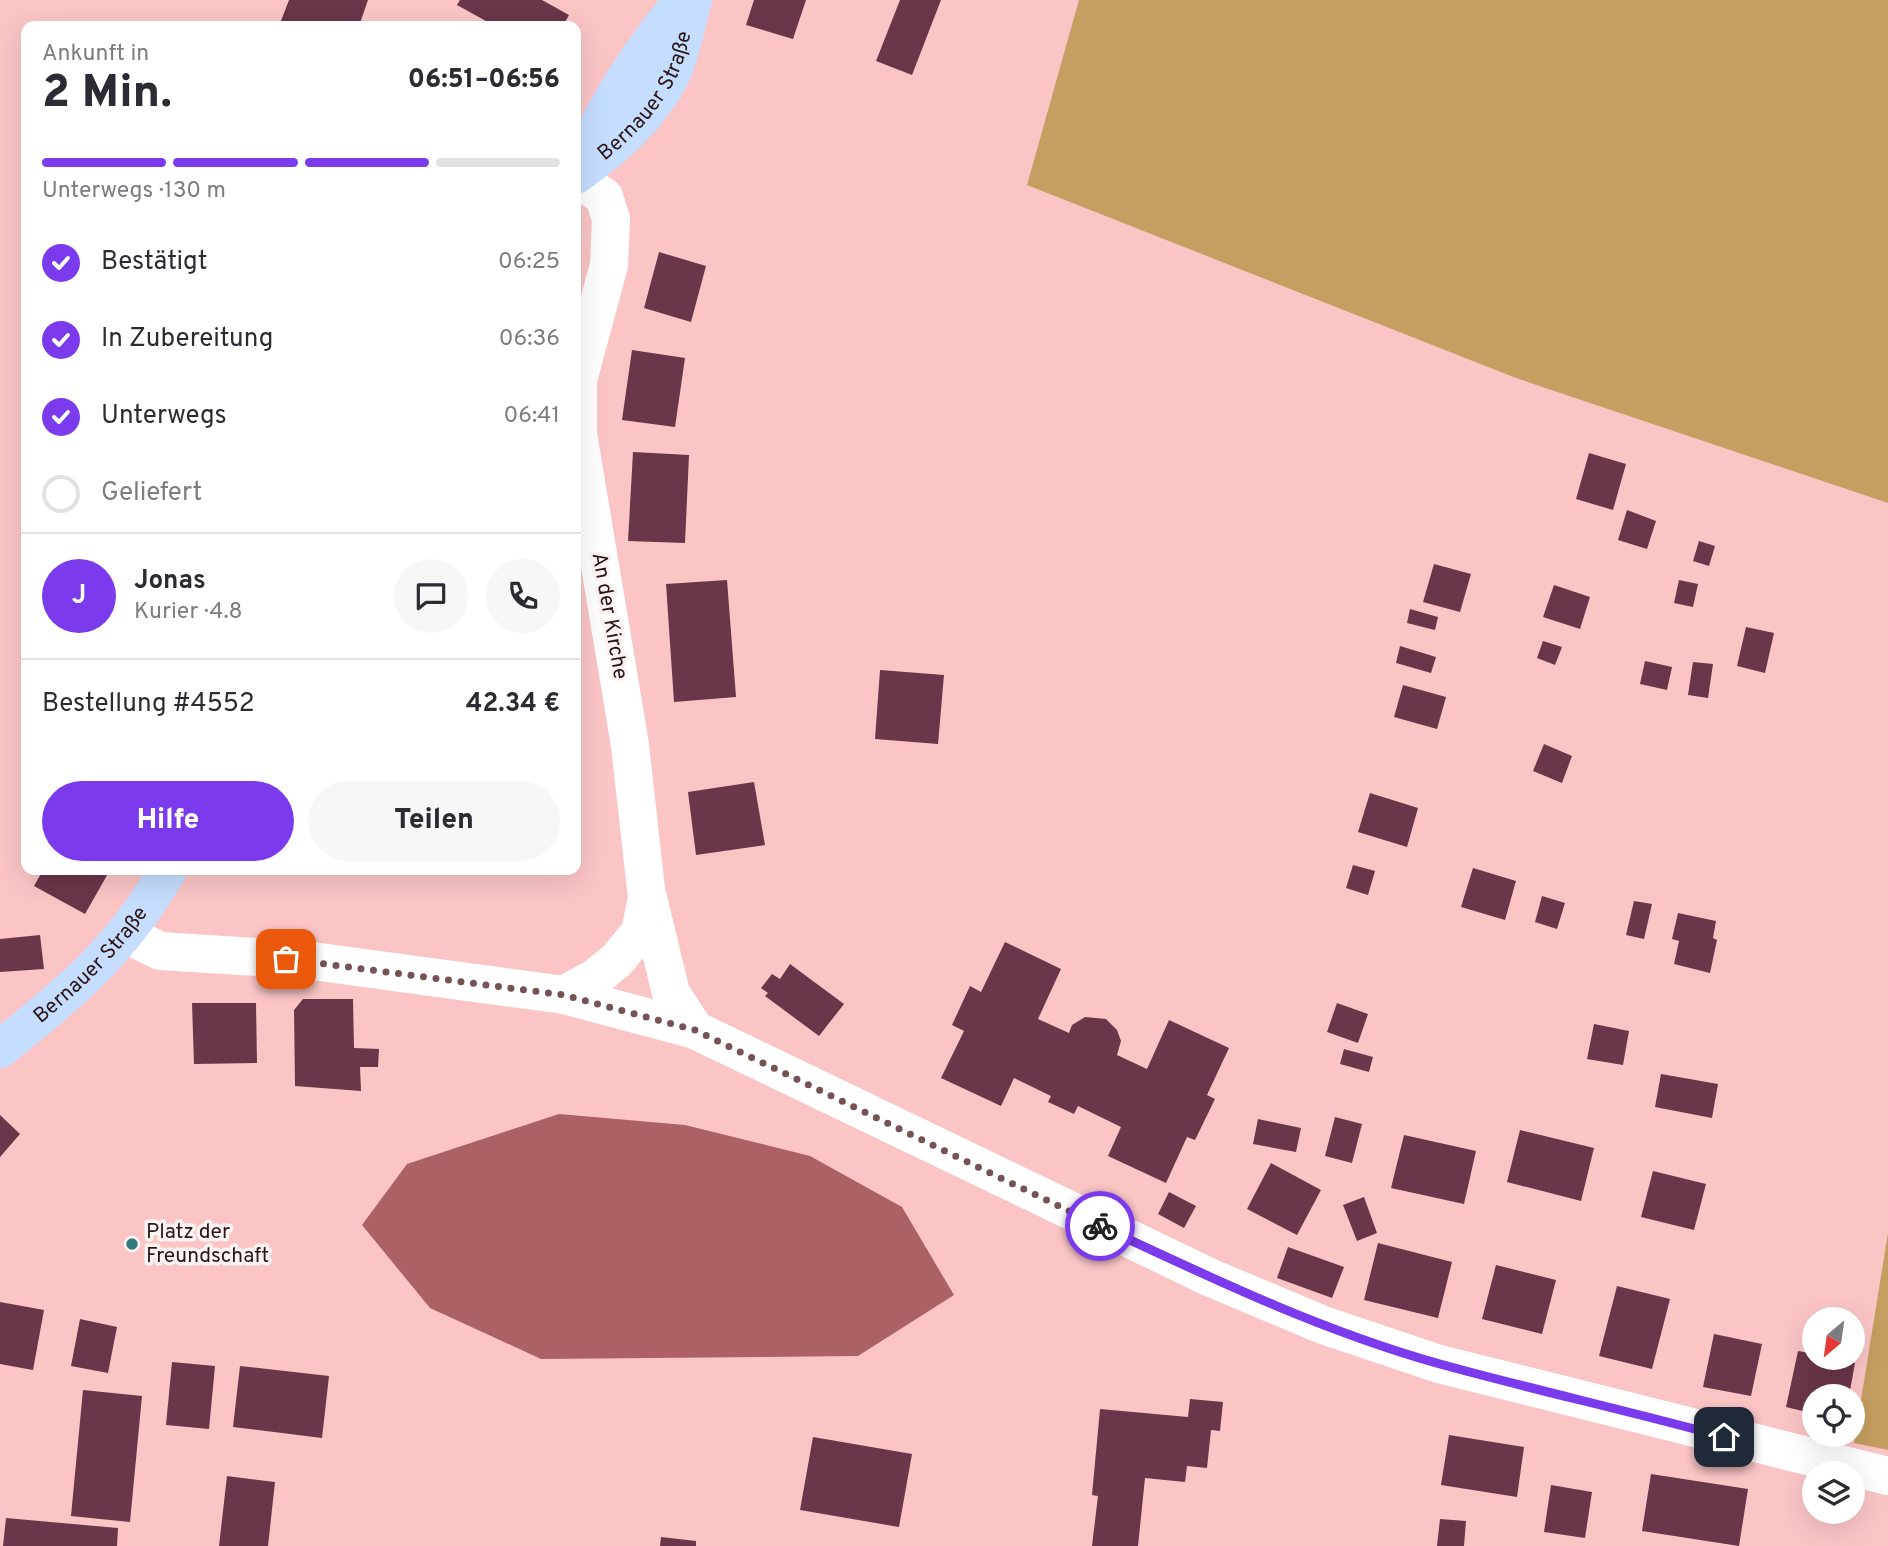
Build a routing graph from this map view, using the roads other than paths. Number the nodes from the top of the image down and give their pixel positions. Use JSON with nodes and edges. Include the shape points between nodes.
{"nodes":[{"id":1,"x":683,"y":0,"type":"edge"},
{"id":2,"x":693,"y":0,"type":"edge"},
{"id":3,"x":581,"y":163,"type":"edge"},
{"id":4,"x":581,"y":171,"type":"edge"},
{"id":5,"x":581,"y":179,"type":"edge"},
{"id":6,"x":581,"y":369,"type":"edge"},
{"id":7,"x":581,"y":452,"type":"edge"},
{"id":8,"x":165,"y":875,"type":"edge"},
{"id":9,"x":648,"y":898,"type":"junction"},
{"id":10,"x":126,"y":934,"type":"junction"},
{"id":11,"x":564,"y":995,"type":"junction"},
{"id":12,"x":695,"y":1030,"type":"junction"},
{"id":13,"x":0,"y":1049,"type":"edge"},
{"id":14,"x":1888,"y":1476,"type":"edge"}],
"edges":[{"from":1,"to":3,"type":"main road","name":"Bernauer Straße","via":[[638,55],[601,115]]},
{"from":2,"to":4,"type":"main road","name":"Bernauer Straße","via":[[673,71],[664,86],[621,142]]},
{"from":5,"to":6,"type":"street","name":"An der Kirche","via":[[604,197],[611,219],[609,265]]},
{"from":7,"to":9,"type":"street","name":"An der Kirche","via":[[630,745]]},
{"from":8,"to":10,"type":"main road","name":"Bernauer Straße"},
{"from":9,"to":11,"type":"street","name":"An der Kirche","via":[[640,932],[617,960]]},
{"from":9,"to":12,"type":"street","via":[[671,993]]},
{"from":10,"to":11,"type":"street","via":[[160,951],[306,960]]},
{"from":10,"to":13,"type":"main road","name":"Bernauer Straße","via":[[78,986]]},
{"from":11,"to":12,"type":"street"},
{"from":12,"to":14,"type":"street","via":[[1209,1277],[1323,1325],[1439,1364]]}]}
